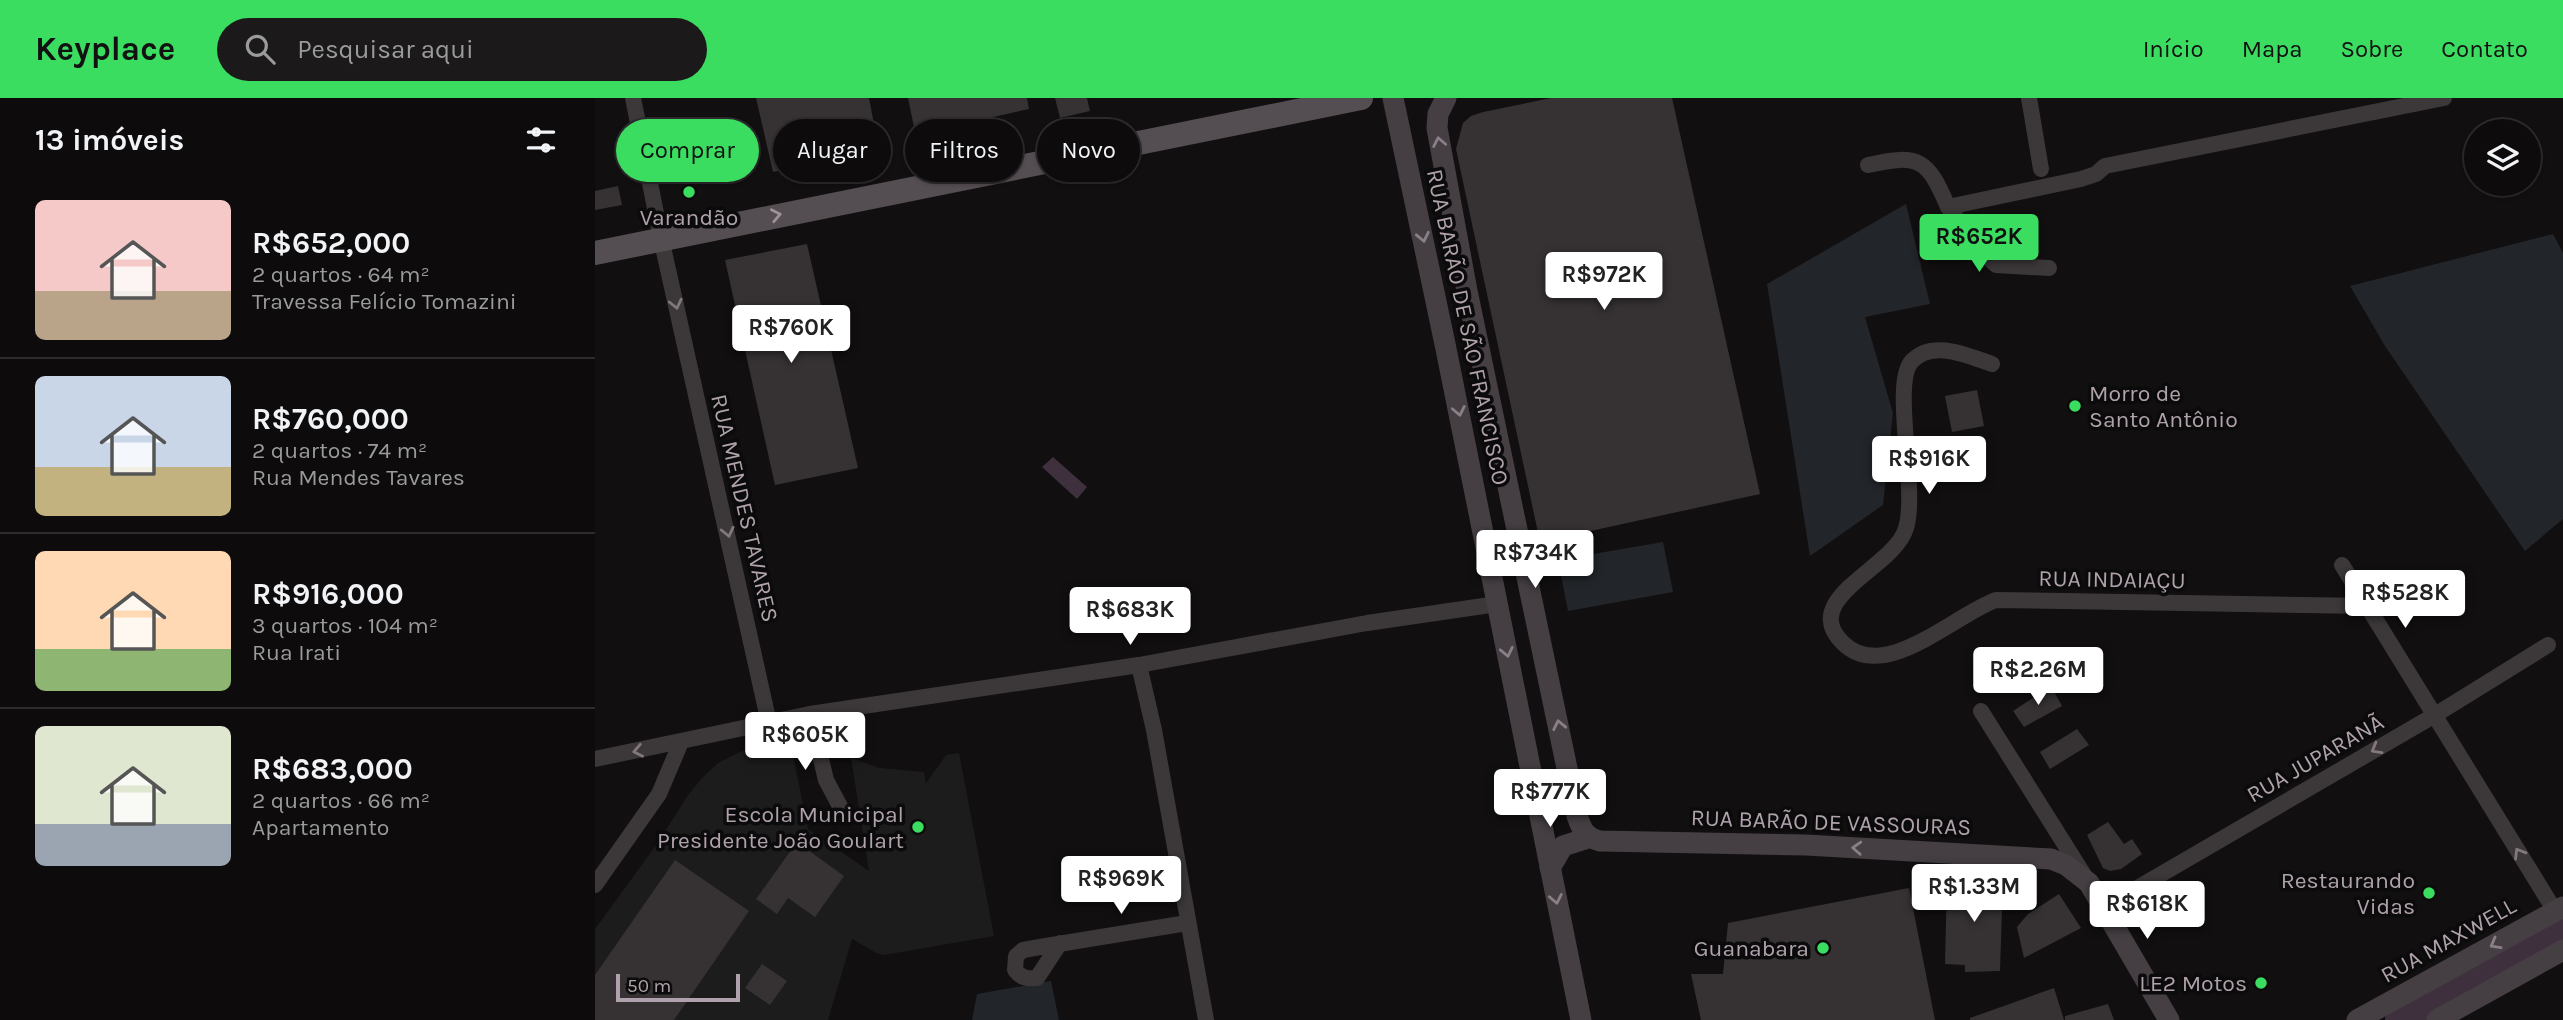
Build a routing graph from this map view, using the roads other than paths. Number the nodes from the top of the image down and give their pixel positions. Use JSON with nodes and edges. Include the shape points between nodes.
{"nodes":[{"id":1,"x":633,"y":98,"type":"edge"},
{"id":2,"x":1361,"y":98,"type":"edge"},
{"id":3,"x":1393,"y":98,"type":"edge"},
{"id":4,"x":1446,"y":98,"type":"edge"},
{"id":5,"x":2029,"y":98,"type":"edge"},
{"id":6,"x":2444,"y":98,"type":"edge"},
{"id":7,"x":1868,"y":165,"type":"dead end"},
{"id":8,"x":2041,"y":169,"type":"dead end"},
{"id":9,"x":1948,"y":207,"type":"junction"},
{"id":10,"x":661,"y":238,"type":"junction"},
{"id":11,"x":595,"y":253,"type":"edge"},
{"id":12,"x":2049,"y":268,"type":"dead end"},
{"id":13,"x":1992,"y":365,"type":"dead end"},
{"id":14,"x":2342,"y":565,"type":"dead end"},
{"id":15,"x":1497,"y":604,"type":"junction"},
{"id":16,"x":2369,"y":606,"type":"junction"},
{"id":17,"x":1541,"y":641,"type":"junction"},
{"id":18,"x":2548,"y":645,"type":"dead end"},
{"id":19,"x":1139,"y":665,"type":"junction"},
{"id":20,"x":1981,"y":711,"type":"dead end"},
{"id":21,"x":810,"y":714,"type":"junction"},
{"id":22,"x":2435,"y":715,"type":"junction"},
{"id":23,"x":769,"y":723,"type":"junction"},
{"id":24,"x":681,"y":742,"type":"junction"},
{"id":25,"x":595,"y":759,"type":"edge"},
{"id":26,"x":843,"y":812,"type":"dead end"},
{"id":27,"x":1577,"y":816,"type":"junction"},
{"id":28,"x":1542,"y":825,"type":"junction"},
{"id":29,"x":1588,"y":838,"type":"junction"},
{"id":30,"x":1550,"y":868,"type":"junction"},
{"id":31,"x":2089,"y":883,"type":"junction"},
{"id":32,"x":595,"y":885,"type":"edge"},
{"id":33,"x":2103,"y":908,"type":"junction"},
{"id":34,"x":2559,"y":909,"type":"edge"},
{"id":35,"x":1187,"y":923,"type":"junction"},
{"id":36,"x":1060,"y":943,"type":"dead end"},
{"id":37,"x":2563,"y":950,"type":"edge"},
{"id":38,"x":1206,"y":1020,"type":"edge"},
{"id":39,"x":1581,"y":1020,"type":"edge"},
{"id":40,"x":2169,"y":1020,"type":"edge"},
{"id":41,"x":2357,"y":1020,"type":"edge"},
{"id":42,"x":2437,"y":1020,"type":"edge"}],
"edges":[{"from":1,"to":10,"type":"street","name":"RUA MENDES TAVARES"},
{"from":10,"to":2,"type":"main road","one_way":true},
{"from":3,"to":15,"type":"street","name":"RUA BARÃO DE SÃO FRANCISCO","one_way":true},
{"from":17,"to":4,"type":"street","name":"RUA BARÃO DE SÃO FRANCISCO","one_way":true,"via":[[1437,128]]},
{"from":5,"to":8,"type":"street"},
{"from":6,"to":9,"type":"street","via":[[2105,166],[2081,179]]},
{"from":7,"to":9,"type":"street","via":[[1896,158],[1923,166],[1937,180]]},
{"from":9,"to":12,"type":"street","via":[[1996,265]]},
{"from":10,"to":11,"type":"main road"},
{"from":10,"to":23,"type":"street","name":"RUA MENDES TAVARES","one_way":true},
{"from":13,"to":16,"type":"street","name":"RUA INDAIAÇU","via":[[1937,350],[1921,353],[1904,372],[1911,490],[1906,531],[1878,565],[1841,593],[1831,611],[1832,628],[1843,643],[1869,656],[1885,657],[1996,600]]},
{"from":14,"to":16,"type":"street"},
{"from":15,"to":17,"type":"street","via":[[1517,602]]},
{"from":15,"to":19,"type":"street"},
{"from":15,"to":28,"type":"street","name":"RUA BARÃO DE SÃO FRANCISCO","one_way":true},
{"from":16,"to":22,"type":"street"},
{"from":27,"to":17,"type":"street","name":"RUA BARÃO DE SÃO FRANCISCO","one_way":true},
{"from":18,"to":22,"type":"street","name":"RUA JUPARANÃ"},
{"from":19,"to":21,"type":"street"},
{"from":19,"to":35,"type":"street"},
{"from":20,"to":31,"type":"street"},
{"from":21,"to":23,"type":"street"},
{"from":21,"to":26,"type":"street","via":[[826,780]]},
{"from":22,"to":33,"type":"street","name":"RUA JUPARANÃ","one_way":true},
{"from":34,"to":22,"type":"street","one_way":true},
{"from":23,"to":24,"type":"street"},
{"from":24,"to":25,"type":"street","one_way":true},
{"from":24,"to":32,"type":"street","via":[[659,794]]},
{"from":27,"to":28,"type":"street","via":[[1561,828]]},
{"from":27,"to":29,"type":"street"},
{"from":28,"to":30,"type":"street","name":"RUA BARÃO DE SÃO FRANCISCO"},
{"from":29,"to":30,"type":"street","via":[[1563,846]]},
{"from":31,"to":29,"type":"street","name":"RUA BARÃO DE VASSOURAS","one_way":true,"via":[[2066,865],[2033,856]]},
{"from":30,"to":39,"type":"street","name":"RUA BARÃO DE SÃO FRANCISCO","one_way":true},
{"from":31,"to":33,"type":"street"},
{"from":33,"to":40,"type":"street"},
{"from":34,"to":41,"type":"street","name":"RUA MAXWELL","one_way":true},
{"from":35,"to":36,"type":"street"},
{"from":35,"to":38,"type":"street"},
{"from":37,"to":42,"type":"street"}]}
